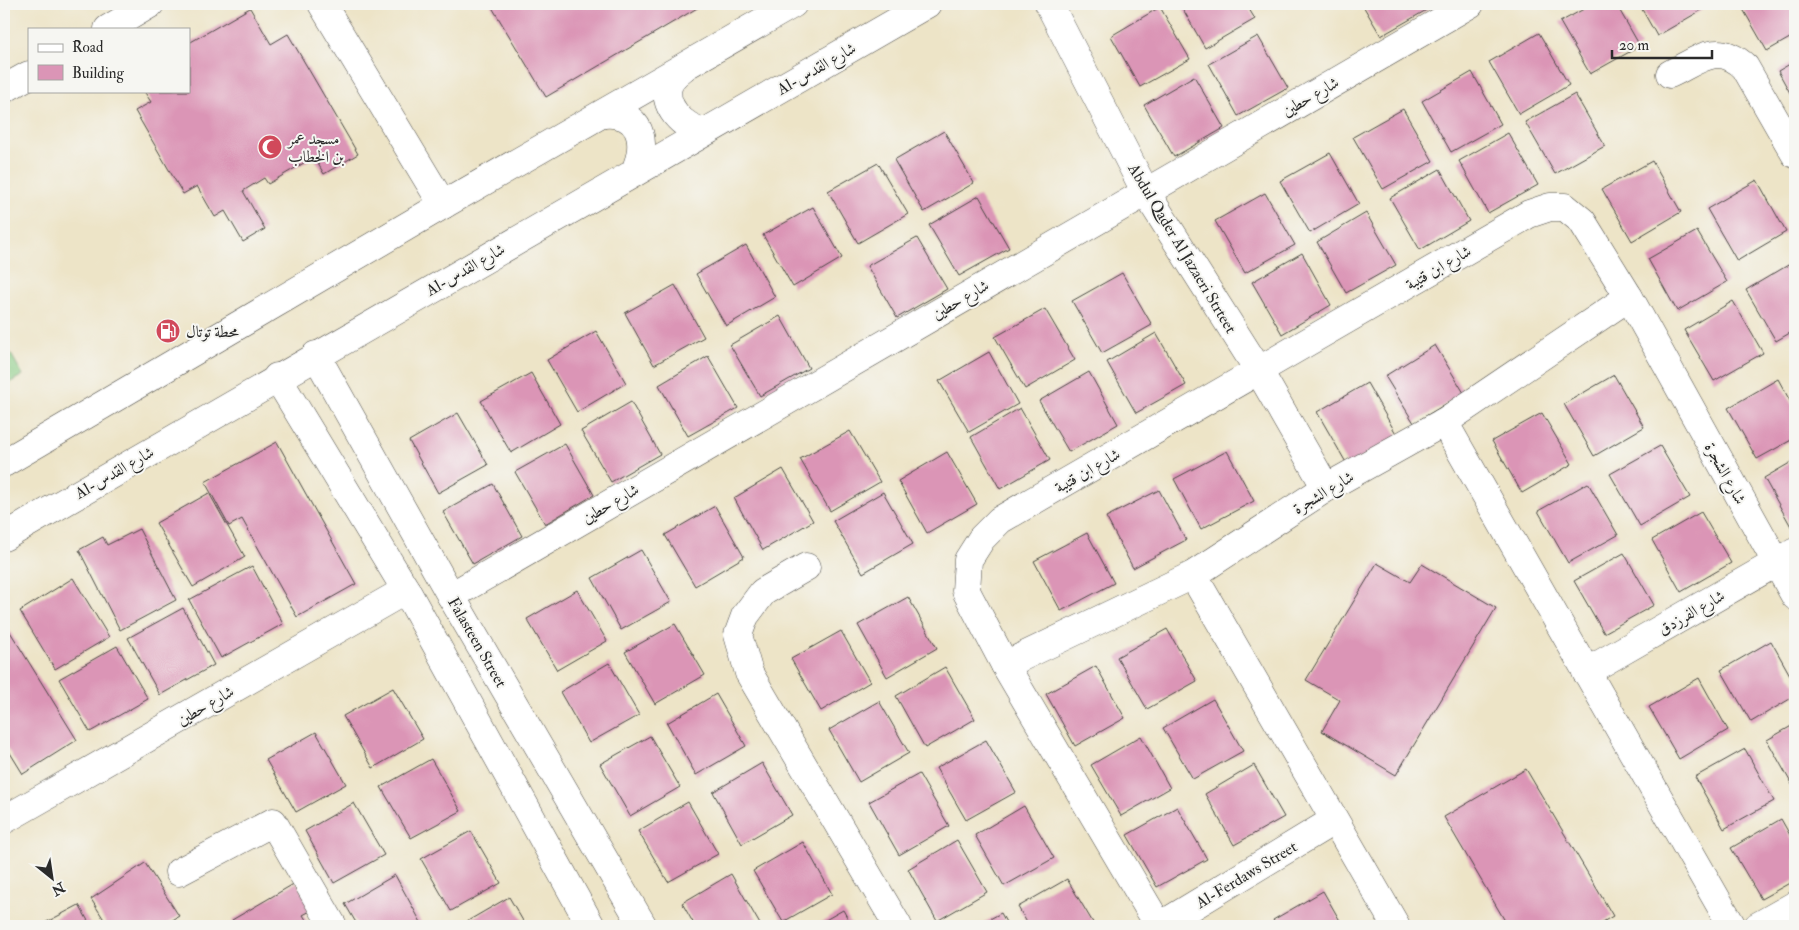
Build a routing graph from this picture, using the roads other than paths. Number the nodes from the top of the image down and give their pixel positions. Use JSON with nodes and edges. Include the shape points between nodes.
{"nodes":[{"id":1,"x":150,"y":4,"type":"edge"},
{"id":2,"x":322,"y":4,"type":"edge"},
{"id":3,"x":793,"y":4,"type":"edge"},
{"id":4,"x":927,"y":4,"type":"edge"},
{"id":5,"x":1049,"y":4,"type":"edge"},
{"id":6,"x":1470,"y":4,"type":"edge"},
{"id":7,"x":110,"y":28,"type":"edge"},
{"id":8,"x":684,"y":67,"type":"junction"},
{"id":9,"x":1670,"y":74,"type":"dead end"},
{"id":10,"x":28,"y":76,"type":"edge"},
{"id":11,"x":4,"y":89,"type":"edge"},
{"id":12,"x":604,"y":114,"type":"junction"},
{"id":13,"x":705,"y":131,"type":"junction"},
{"id":14,"x":1795,"y":154,"type":"edge"},
{"id":15,"x":635,"y":171,"type":"junction"},
{"id":16,"x":1145,"y":191,"type":"junction"},
{"id":17,"x":443,"y":205,"type":"junction"},
{"id":18,"x":1582,"y":221,"type":"joint"},
{"id":19,"x":1629,"y":297,"type":"junction"},
{"id":20,"x":316,"y":355,"type":"junction"},
{"id":21,"x":1259,"y":371,"type":"junction"},
{"id":22,"x":277,"y":377,"type":"junction"},
{"id":23,"x":1444,"y":422,"type":"junction"},
{"id":24,"x":4,"y":463,"type":"edge"},
{"id":25,"x":1326,"y":488,"type":"junction"},
{"id":26,"x":4,"y":537,"type":"edge"},
{"id":27,"x":1786,"y":558,"type":"edge"},
{"id":28,"x":806,"y":567,"type":"dead end"},
{"id":29,"x":1193,"y":575,"type":"junction"},
{"id":30,"x":406,"y":590,"type":"junction"},
{"id":31,"x":451,"y":596,"type":"junction"},
{"id":32,"x":1795,"y":596,"type":"edge"},
{"id":33,"x":1005,"y":665,"type":"junction"},
{"id":34,"x":1586,"y":672,"type":"junction"},
{"id":35,"x":4,"y":820,"type":"edge"},
{"id":36,"x":1333,"y":821,"type":"junction"},
{"id":37,"x":179,"y":872,"type":"dead end"},
{"id":38,"x":1795,"y":904,"type":"edge"},
{"id":39,"x":333,"y":926,"type":"edge"},
{"id":40,"x":591,"y":926,"type":"edge"},
{"id":41,"x":643,"y":926,"type":"edge"},
{"id":42,"x":898,"y":926,"type":"edge"},
{"id":43,"x":1160,"y":926,"type":"edge"},
{"id":44,"x":1396,"y":926,"type":"edge"},
{"id":45,"x":1732,"y":926,"type":"edge"},
{"id":46,"x":1758,"y":926,"type":"edge"}],
"edges":[{"from":1,"to":7,"type":"street"},
{"from":2,"to":17,"type":"street"},
{"from":3,"to":8,"type":"street"},
{"from":4,"to":13,"type":"street","name":"Al-شارع القدس"},
{"from":5,"to":16,"type":"street","name":"Abdul Qader Al Jazaeri Strteet"},
{"from":6,"to":16,"type":"street","name":"شارع حطين"},
{"from":8,"to":12,"type":"street"},
{"from":8,"to":13,"type":"street","via":[[670,82],[671,106],[687,126]]},
{"from":9,"to":14,"type":"street","via":[[1716,53],[1735,57],[1745,66]]},
{"from":10,"to":11,"type":"street"},
{"from":12,"to":15,"type":"street","via":[[626,116],[634,124],[642,147]]},
{"from":12,"to":17,"type":"street"},
{"from":13,"to":15,"type":"street","name":"Al-شارع القدس"},
{"from":15,"to":20,"type":"street","name":"Al-شارع القدس"},
{"from":16,"to":21,"type":"street","name":"Abdul Qader Al Jazaeri Strteet"},
{"from":16,"to":31,"type":"street","name":"شارع حطين"},
{"from":17,"to":24,"type":"street"},
{"from":18,"to":19,"type":"street","name":"شارع الشجرة"},
{"from":18,"to":21,"type":"street","name":"شارع ابن قتيبة","via":[[1566,207],[1550,207],[1530,214]]},
{"from":19,"to":23,"type":"street","name":"شارع الشجرة"},
{"from":19,"to":27,"type":"street","name":"شارع الشجرة"},
{"from":20,"to":22,"type":"street","name":"Al-شارع القدس"},
{"from":20,"to":31,"type":"street","name":"Falasteen Street"},
{"from":21,"to":25,"type":"street","name":"Abdul Qader Al Jazaeri Strteet"},
{"from":21,"to":33,"type":"street","name":"شارع ابن قتيبة","via":[[1000,520],[982,538],[968,560],[966,591]]},
{"from":22,"to":26,"type":"street","name":"Al-شارع القدس"},
{"from":22,"to":30,"type":"street"},
{"from":23,"to":25,"type":"street","name":"شارع الشجرة"},
{"from":23,"to":34,"type":"street"},
{"from":25,"to":29,"type":"street","name":"شارع الشجرة"},
{"from":27,"to":32,"type":"street","name":"شارع الشجرة"},
{"from":27,"to":34,"type":"street","name":"شارع الفرزدق"},
{"from":28,"to":42,"type":"street","via":[[763,592],[745,616],[738,635],[749,673]]},
{"from":29,"to":33,"type":"street","name":"شارع الشجرة"},
{"from":29,"to":36,"type":"street"},
{"from":30,"to":35,"type":"street","name":"شارع حطين"},
{"from":30,"to":40,"type":"street"},
{"from":31,"to":41,"type":"street","name":"Falasteen Street"},
{"from":33,"to":43,"type":"street","name":"شارع ابن قتيبة"},
{"from":34,"to":45,"type":"street"},
{"from":36,"to":43,"type":"street","name":"Al-Ferdaws Street"},
{"from":36,"to":44,"type":"street"},
{"from":37,"to":39,"type":"street","via":[[273,822]]},
{"from":38,"to":46,"type":"street"}]}
